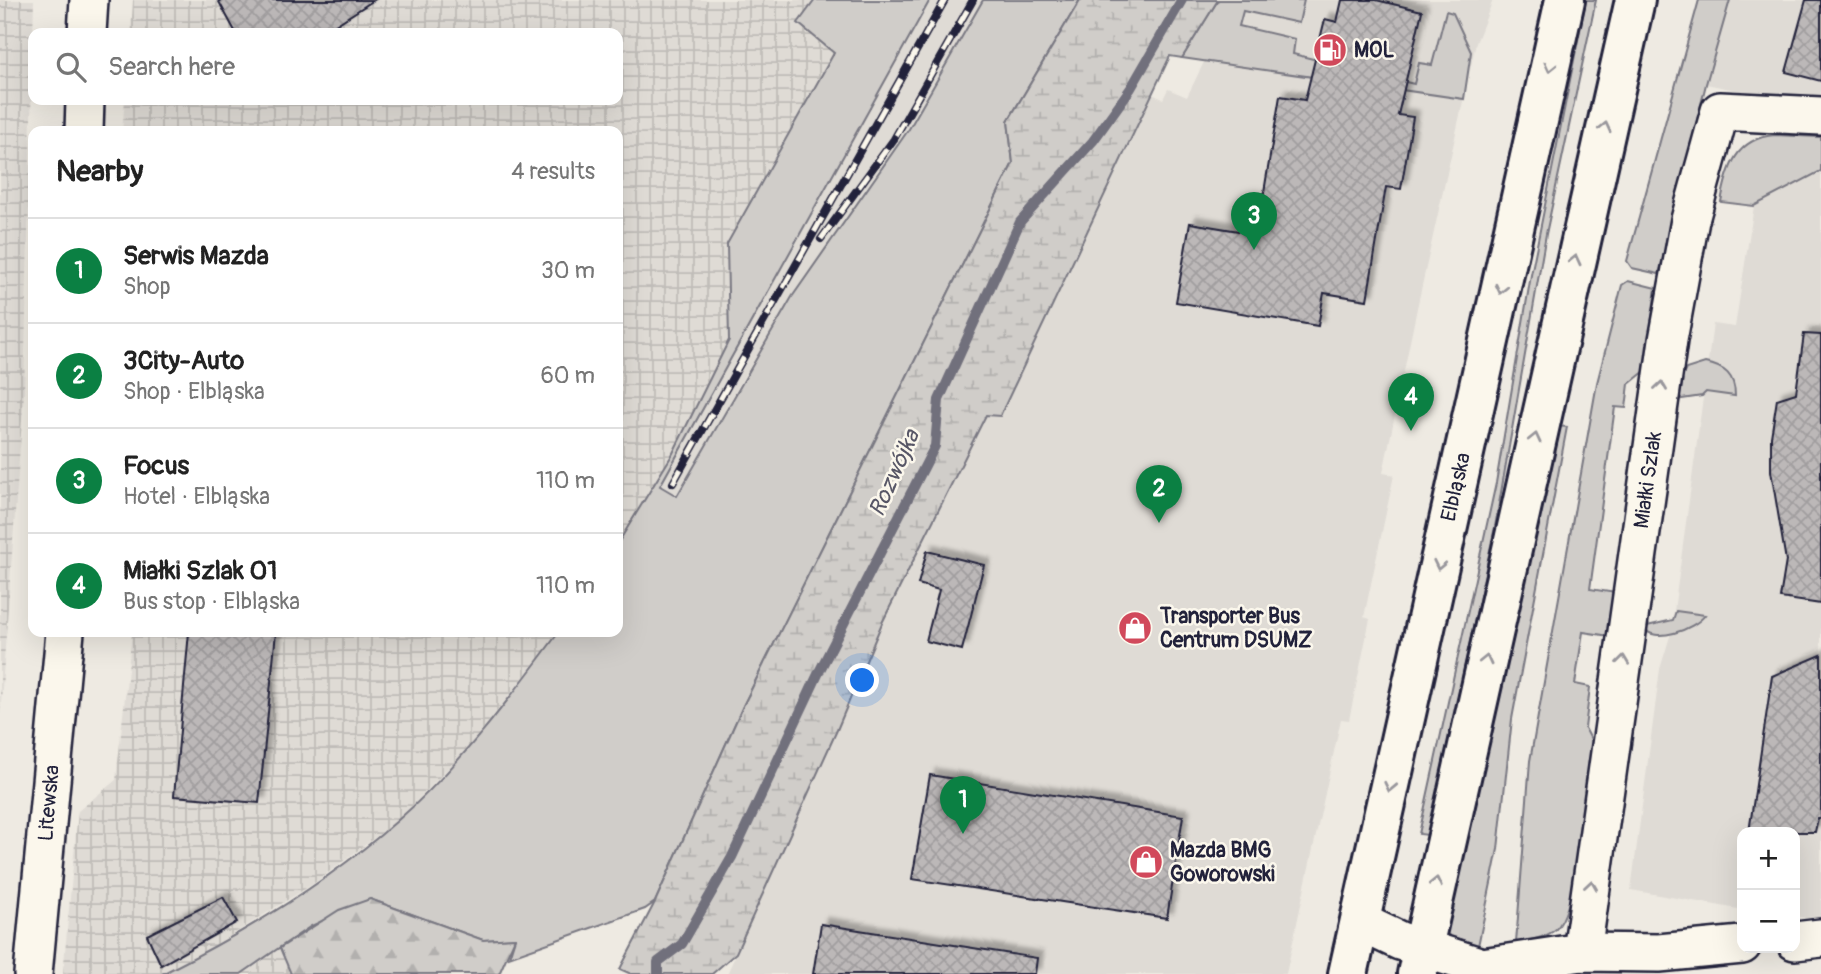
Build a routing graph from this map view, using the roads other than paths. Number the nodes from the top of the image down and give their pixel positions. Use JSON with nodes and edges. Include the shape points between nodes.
{"nodes":[{"id":1,"x":89,"y":0,"type":"edge"},
{"id":2,"x":1565,"y":0,"type":"edge"},
{"id":3,"x":1635,"y":0,"type":"edge"},
{"id":4,"x":87,"y":28,"type":"edge"},
{"id":5,"x":85,"y":105,"type":"edge"},
{"id":6,"x":1821,"y":116,"type":"edge"},
{"id":7,"x":85,"y":126,"type":"edge"},
{"id":8,"x":65,"y":637,"type":"edge"},
{"id":9,"x":1360,"y":922,"type":"junction"},
{"id":10,"x":1821,"y":938,"type":"edge"},
{"id":11,"x":1800,"y":940,"type":"edge"},
{"id":12,"x":1737,"y":946,"type":"edge"},
{"id":13,"x":1582,"y":952,"type":"junction"},
{"id":14,"x":1419,"y":961,"type":"edge"},
{"id":15,"x":33,"y":974,"type":"edge"},
{"id":16,"x":1348,"y":974,"type":"edge"}],
"edges":[{"from":1,"to":4,"type":"street"},
{"from":2,"to":9,"type":"main road","name":"Elbląska","one_way":true},
{"from":14,"to":3,"type":"main road","one_way":true},
{"from":5,"to":7,"type":"street"},
{"from":13,"to":6,"type":"street","name":"Miałki Szlak","one_way":true,"via":[[1668,340],[1690,220],[1720,111]]},
{"from":8,"to":15,"type":"street","name":"Litewska"},
{"from":9,"to":14,"type":"street"},
{"from":9,"to":16,"type":"main road","name":"Elbląska"},
{"from":10,"to":11,"type":"street"},
{"from":12,"to":13,"type":"street","via":[[1659,953]]},
{"from":13,"to":14,"type":"street","via":[[1482,967]]}]}
